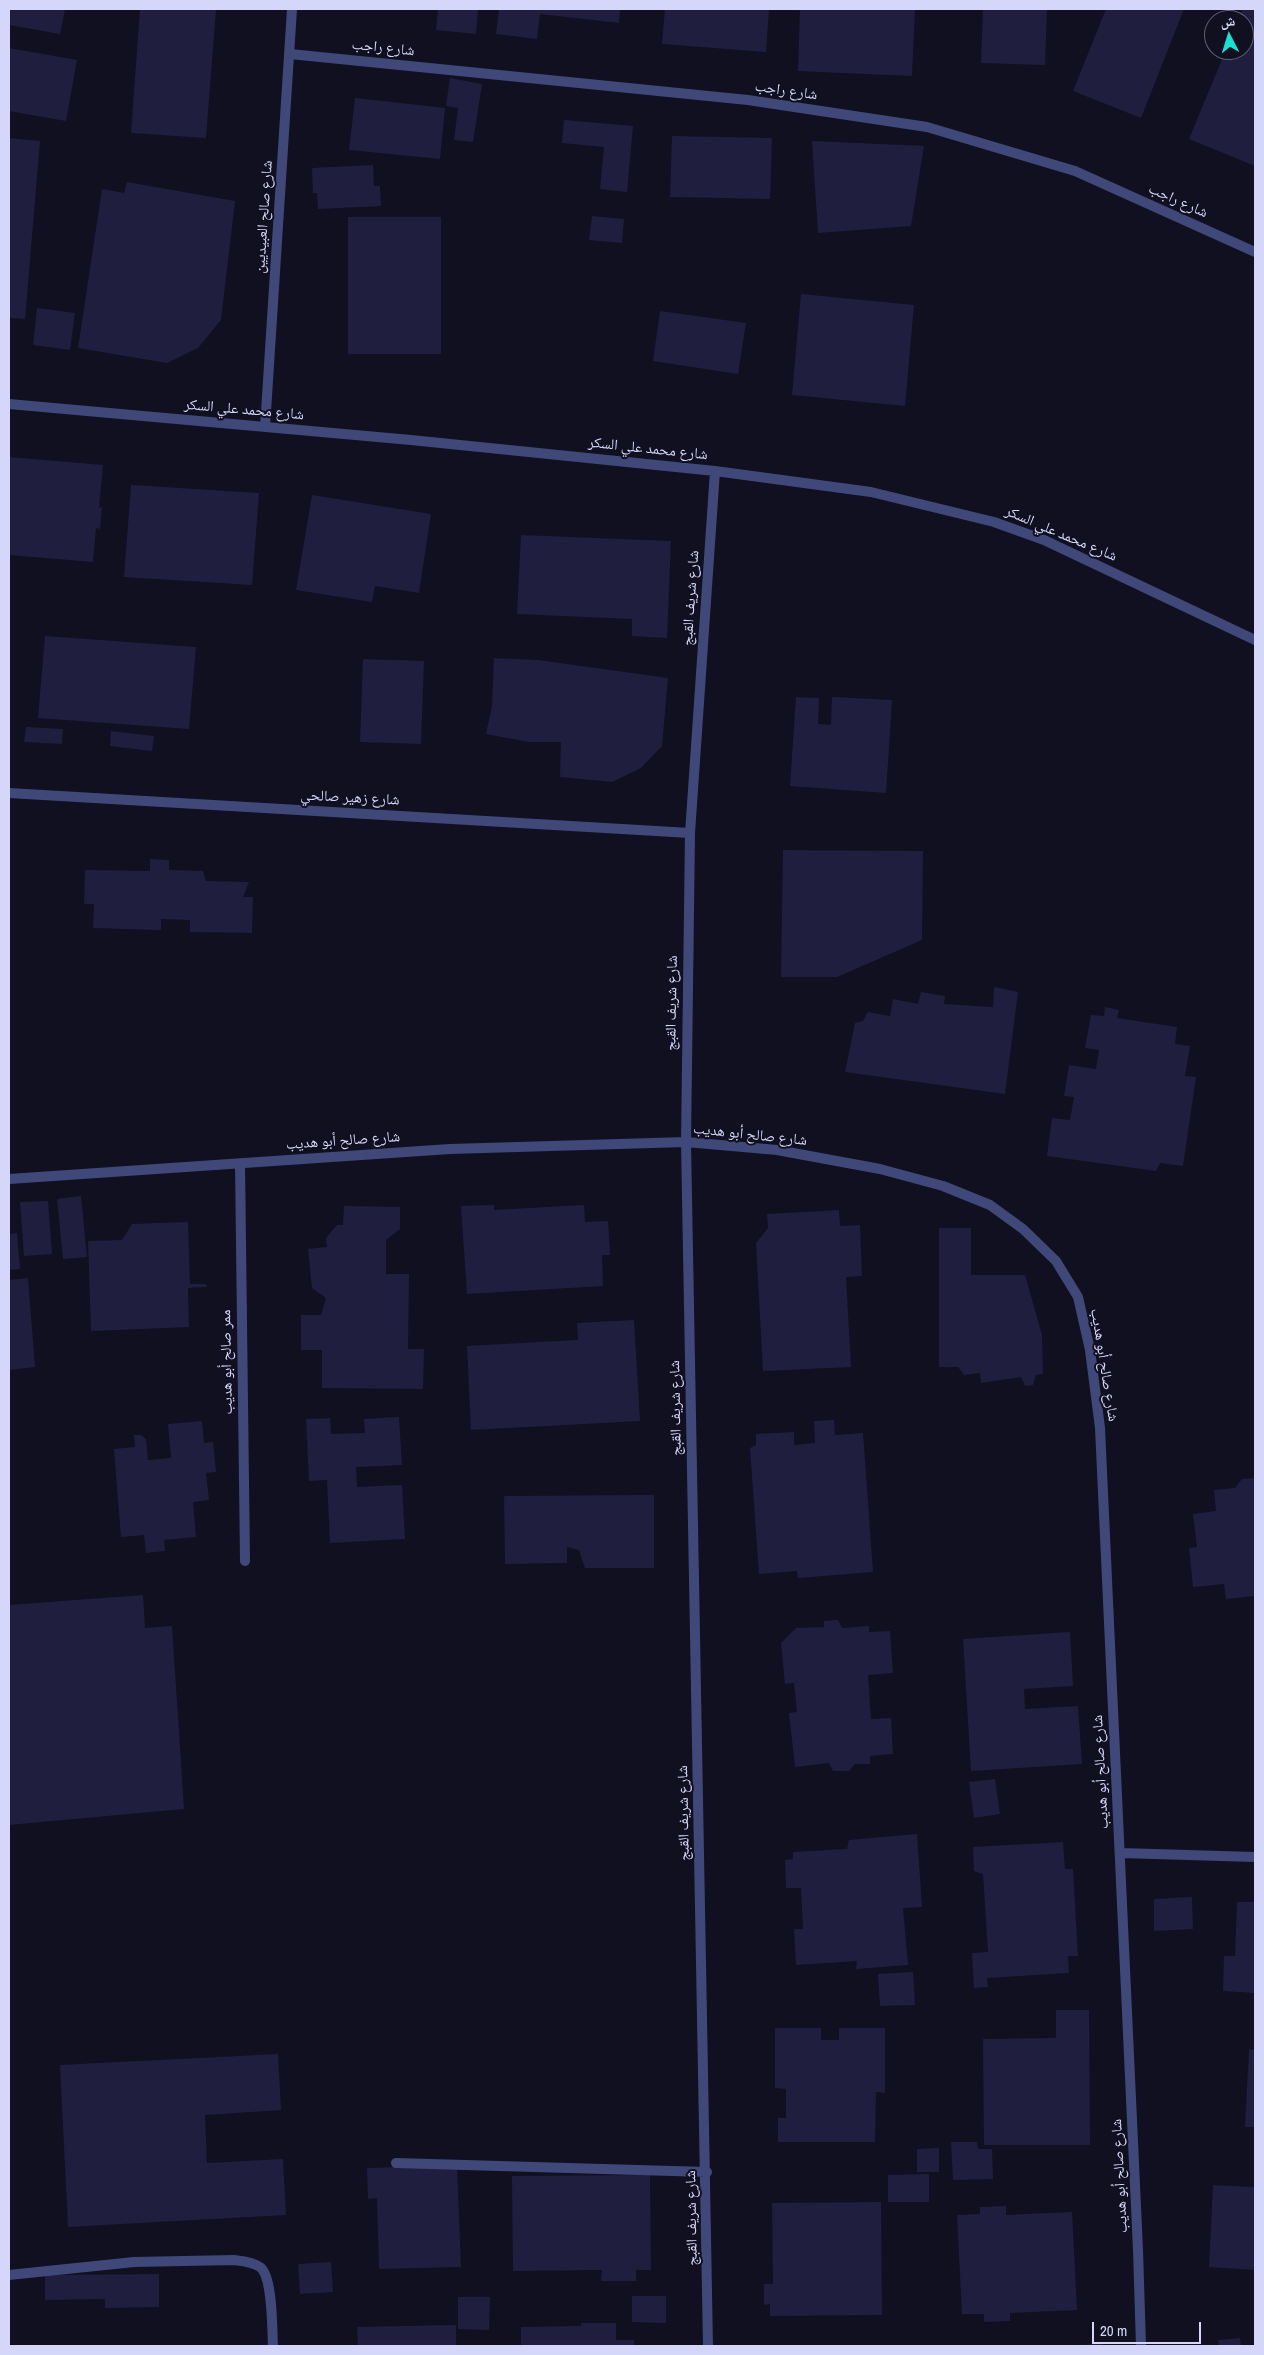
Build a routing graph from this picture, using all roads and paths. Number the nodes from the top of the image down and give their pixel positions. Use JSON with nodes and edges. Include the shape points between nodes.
{"nodes":[{"id":1,"x":292,"y":9,"type":"edge"},
{"id":2,"x":290,"y":54,"type":"junction"},
{"id":3,"x":1255,"y":252,"type":"edge"},
{"id":4,"x":9,"y":404,"type":"edge"},
{"id":5,"x":265,"y":427,"type":"junction"},
{"id":6,"x":715,"y":471,"type":"junction"},
{"id":7,"x":1255,"y":640,"type":"edge"},
{"id":8,"x":9,"y":793,"type":"edge"},
{"id":9,"x":690,"y":833,"type":"junction"},
{"id":10,"x":686,"y":1142,"type":"junction"},
{"id":11,"x":240,"y":1163,"type":"junction"},
{"id":12,"x":9,"y":1179,"type":"edge"},
{"id":13,"x":245,"y":1561,"type":"dead end"},
{"id":14,"x":1120,"y":1853,"type":"junction"},
{"id":15,"x":1255,"y":1857,"type":"edge"},
{"id":16,"x":396,"y":2164,"type":"dead end"},
{"id":17,"x":707,"y":2172,"type":"junction"},
{"id":18,"x":9,"y":2275,"type":"edge"},
{"id":19,"x":274,"y":2346,"type":"edge"},
{"id":20,"x":708,"y":2346,"type":"edge"},
{"id":21,"x":1141,"y":2346,"type":"edge"}],
"edges":[{"from":1,"to":2,"type":"street","name":"شارع صالح العبيديين"},
{"from":2,"to":3,"type":"street","name":"شارع راجب","via":[[748,100],[927,127],[1075,171]]},
{"from":2,"to":5,"type":"street","name":"شارع صالح العبيديين"},
{"from":4,"to":5,"type":"street","name":"شارع محمد علي السكر"},
{"from":5,"to":6,"type":"street","name":"شارع محمد علي السكر"},
{"from":6,"to":7,"type":"street","name":"شارع محمد علي السكر","via":[[871,492],[994,522],[1044,540]]},
{"from":6,"to":9,"type":"street","name":"شارع شريف القبج"},
{"from":8,"to":9,"type":"street","name":"شارع زهير صالحي"},
{"from":9,"to":10,"type":"street","name":"شارع شريف القبج"},
{"from":10,"to":11,"type":"street","name":"شارع صالح أبو هديب","via":[[450,1149]]},
{"from":10,"to":14,"type":"street","name":"شارع صالح أبو هديب","via":[[777,1150],[880,1169],[943,1186],[990,1205],[1023,1229],[1056,1260],[1078,1297],[1090,1350],[1100,1428]]},
{"from":10,"to":17,"type":"street","name":"شارع شريف القبج"},
{"from":11,"to":12,"type":"street","name":"شارع صالح أبو هديب"},
{"from":11,"to":13,"type":"street","name":"ممر صالح أبو هديب"},
{"from":14,"to":15,"type":"street"},
{"from":14,"to":21,"type":"street","name":"شارع صالح أبو هديب"},
{"from":16,"to":17,"type":"street"},
{"from":17,"to":20,"type":"street","name":"شارع شريف القبج"},
{"from":18,"to":19,"type":"street","via":[[134,2262],[248,2262],[261,2268],[268,2281]]}]}
